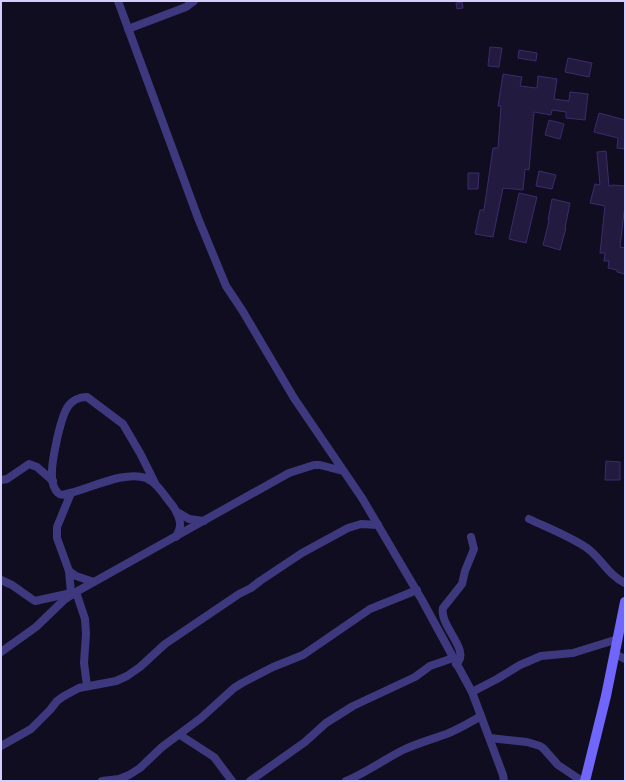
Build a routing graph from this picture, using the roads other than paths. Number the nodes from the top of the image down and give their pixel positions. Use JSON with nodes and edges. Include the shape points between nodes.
{"nodes":[{"id":1,"x":118,"y":1,"type":"edge"},
{"id":2,"x":194,"y":1,"type":"edge"},
{"id":3,"x":128,"y":29,"type":"junction"},
{"id":4,"x":343,"y":471,"type":"junction"},
{"id":5,"x":1,"y":480,"type":"edge"},
{"id":6,"x":52,"y":481,"type":"junction"},
{"id":7,"x":155,"y":483,"type":"junction"},
{"id":8,"x":71,"y":493,"type":"junction"},
{"id":9,"x":61,"y":495,"type":"junction"},
{"id":10,"x":65,"y":505,"type":"junction"},
{"id":11,"x":177,"y":512,"type":"junction"},
{"id":12,"x":529,"y":519,"type":"dead end"},
{"id":13,"x":205,"y":521,"type":"junction"},
{"id":14,"x":378,"y":525,"type":"junction"},
{"id":15,"x":176,"y":537,"type":"junction"},
{"id":16,"x":471,"y":537,"type":"dead end"},
{"id":17,"x":69,"y":571,"type":"junction"},
{"id":18,"x":1,"y":580,"type":"edge"},
{"id":19,"x":94,"y":582,"type":"junction"},
{"id":20,"x":625,"y":583,"type":"edge"},
{"id":21,"x":417,"y":590,"type":"junction"},
{"id":22,"x":74,"y":593,"type":"junction"},
{"id":23,"x":625,"y":602,"type":"edge"},
{"id":24,"x":618,"y":639,"type":"junction"},
{"id":25,"x":1,"y":652,"type":"edge"},
{"id":26,"x":615,"y":654,"type":"junction"},
{"id":27,"x":625,"y":659,"type":"edge"},
{"id":28,"x":454,"y":661,"type":"junction"},
{"id":29,"x":83,"y":687,"type":"junction"},
{"id":30,"x":472,"y":692,"type":"junction"},
{"id":31,"x":481,"y":716,"type":"junction"},
{"id":32,"x":180,"y":735,"type":"junction"},
{"id":33,"x":490,"y":738,"type":"junction"},
{"id":34,"x":1,"y":746,"type":"edge"},
{"id":35,"x":102,"y":781,"type":"edge"},
{"id":36,"x":232,"y":781,"type":"edge"},
{"id":37,"x":250,"y":781,"type":"edge"},
{"id":38,"x":346,"y":781,"type":"edge"},
{"id":39,"x":504,"y":781,"type":"edge"},
{"id":40,"x":582,"y":781,"type":"edge"},
{"id":41,"x":585,"y":781,"type":"edge"}],
"edges":[{"from":1,"to":3,"type":"street"},
{"from":2,"to":3,"type":"street","via":[[186,7]]},
{"from":3,"to":4,"type":"street","via":[[226,286],[294,398]]},
{"from":4,"to":13,"type":"street","via":[[314,465],[289,473]]},
{"from":4,"to":14,"type":"street"},
{"from":5,"to":6,"type":"street","via":[[7,479],[29,464],[37,467]]},
{"from":6,"to":7,"type":"street","via":[[60,425],[66,409],[81,397],[87,397],[123,424]]},
{"from":6,"to":9,"type":"street"},
{"from":7,"to":8,"type":"street","via":[[145,478],[130,477]]},
{"from":7,"to":11,"type":"street"},
{"from":8,"to":9,"type":"street"},
{"from":8,"to":10,"type":"street"},
{"from":9,"to":10,"type":"street"},
{"from":10,"to":17,"type":"street","via":[[57,527],[57,538]]},
{"from":11,"to":13,"type":"street","via":[[195,520]]},
{"from":11,"to":15,"type":"street","via":[[180,526]]},
{"from":12,"to":20,"type":"street","via":[[587,548],[617,579]]},
{"from":13,"to":15,"type":"street"},
{"from":14,"to":21,"type":"street"},
{"from":14,"to":29,"type":"street","via":[[355,524],[308,549],[165,644],[127,676],[116,681]]},
{"from":15,"to":19,"type":"street"},
{"from":16,"to":28,"type":"street","via":[[474,545],[472,556],[462,584],[442,612],[446,625],[460,648],[459,662]]},
{"from":17,"to":19,"type":"street"},
{"from":17,"to":22,"type":"street"},
{"from":18,"to":22,"type":"street","via":[[35,601]]},
{"from":19,"to":22,"type":"street"},
{"from":21,"to":28,"type":"street"},
{"from":21,"to":32,"type":"street","via":[[370,609],[303,655],[273,667],[234,688]]},
{"from":22,"to":25,"type":"street","via":[[36,627]]},
{"from":22,"to":29,"type":"street","via":[[85,619]]},
{"from":23,"to":24,"type":"main road"},
{"from":24,"to":26,"type":"main road"},
{"from":24,"to":30,"type":"street","via":[[573,653],[541,656]]},
{"from":26,"to":27,"type":"street"},
{"from":26,"to":41,"type":"main road"},
{"from":28,"to":30,"type":"street"},
{"from":28,"to":37,"type":"street","via":[[430,666],[415,677],[354,706],[326,723],[305,742]]},
{"from":29,"to":34,"type":"street","via":[[57,701],[31,729]]},
{"from":30,"to":31,"type":"street"},
{"from":31,"to":33,"type":"street"},
{"from":31,"to":38,"type":"street","via":[[450,733],[395,754]]},
{"from":32,"to":35,"type":"street","via":[[129,775]]},
{"from":32,"to":36,"type":"street","via":[[214,757]]},
{"from":33,"to":39,"type":"street"},
{"from":33,"to":40,"type":"street","via":[[540,746],[555,763]]}]}
